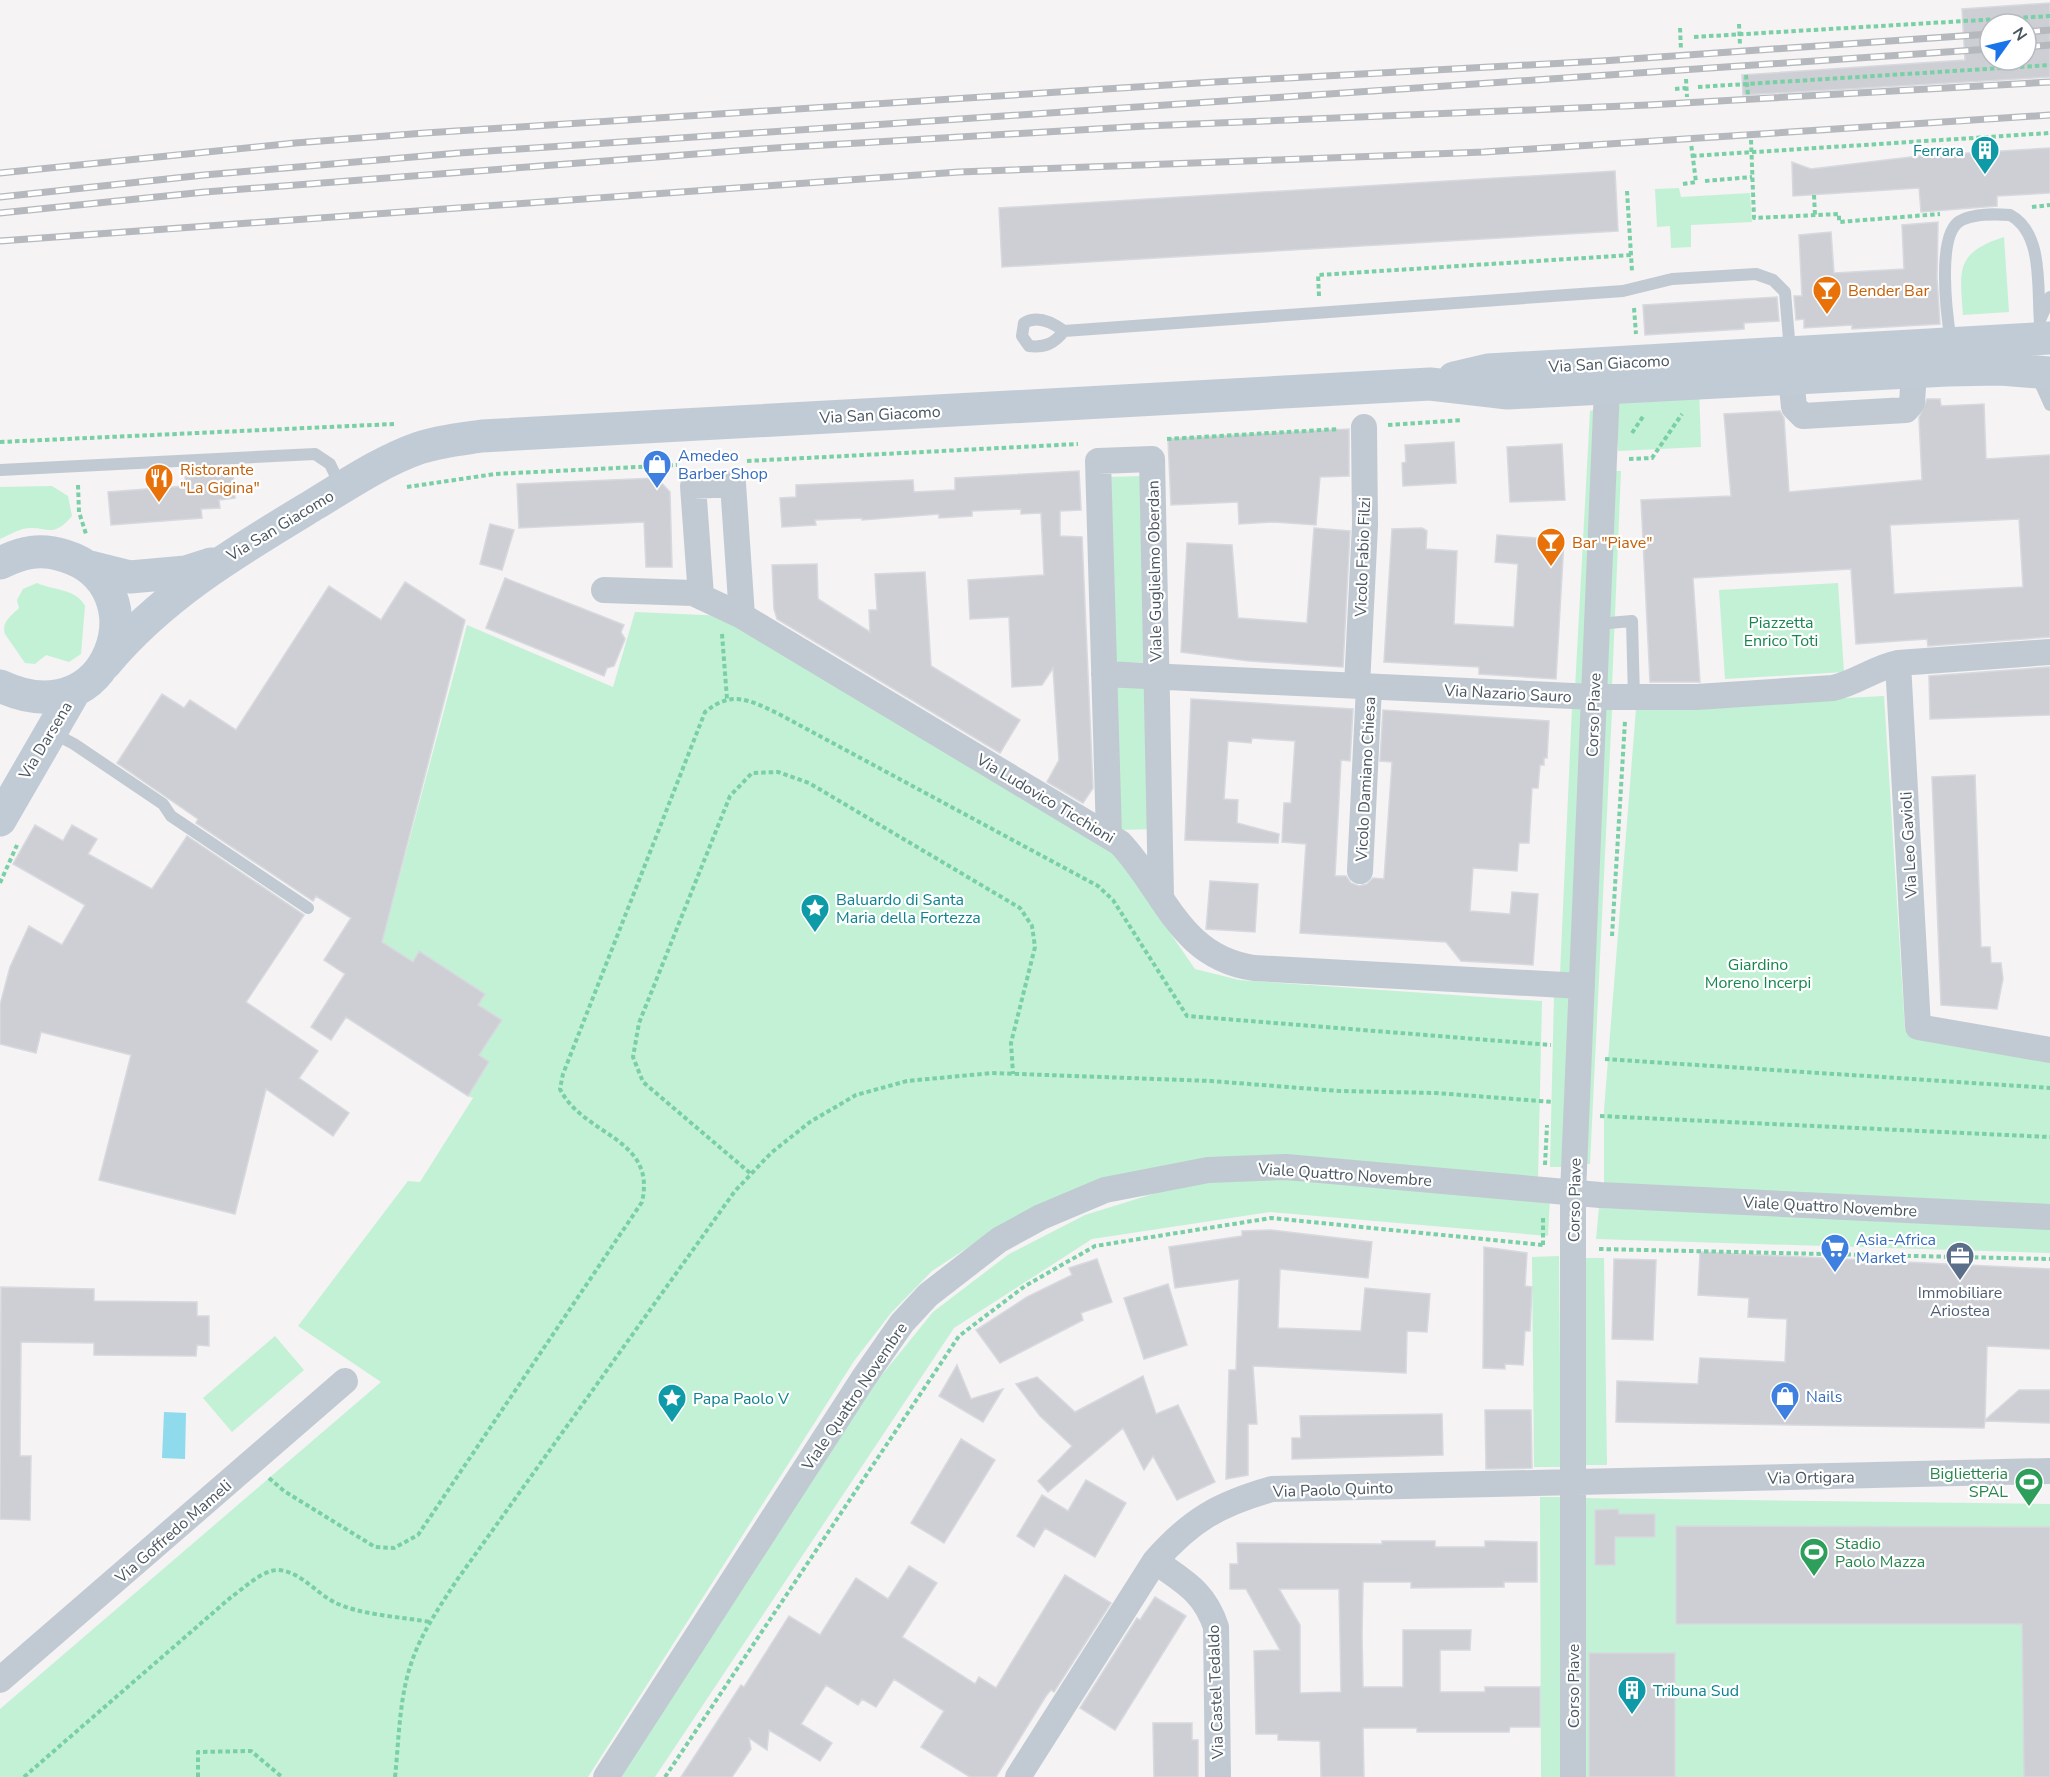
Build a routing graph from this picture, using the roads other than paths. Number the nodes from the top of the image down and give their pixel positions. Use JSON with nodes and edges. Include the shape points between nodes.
{"nodes":[{"id":1,"x":2045,"y":318,"type":"edge"},
{"id":2,"x":1064,"y":331,"type":"dead end"},
{"id":3,"x":1951,"y":344,"type":"junction"},
{"id":4,"x":1913,"y":359,"type":"junction"},
{"id":5,"x":1790,"y":365,"type":"junction"},
{"id":6,"x":1608,"y":375,"type":"junction"},
{"id":7,"x":2047,"y":391,"type":"edge"},
{"id":8,"x":1364,"y":427,"type":"road end"},
{"id":9,"x":0,"y":470,"type":"edge"},
{"id":10,"x":342,"y":488,"type":"junction"},
{"id":11,"x":89,"y":553,"type":"junction"},
{"id":12,"x":219,"y":562,"type":"junction"},
{"id":13,"x":0,"y":563,"type":"edge"},
{"id":14,"x":604,"y":590,"type":"dead end"},
{"id":15,"x":710,"y":600,"type":"junction"},
{"id":16,"x":742,"y":616,"type":"junction"},
{"id":17,"x":1597,"y":624,"type":"junction"},
{"id":18,"x":2050,"y":652,"type":"edge"},
{"id":19,"x":1898,"y":663,"type":"junction"},
{"id":20,"x":105,"y":664,"type":"junction"},
{"id":21,"x":1104,"y":674,"type":"junction"},
{"id":22,"x":1156,"y":676,"type":"junction"},
{"id":23,"x":0,"y":686,"type":"edge"},
{"id":24,"x":1363,"y":686,"type":"junction"},
{"id":25,"x":74,"y":692,"type":"junction"},
{"id":26,"x":1594,"y":698,"type":"junction"},
{"id":27,"x":1634,"y":698,"type":"junction"},
{"id":28,"x":50,"y":731,"type":"junction"},
{"id":29,"x":0,"y":820,"type":"edge"},
{"id":30,"x":1109,"y":835,"type":"junction"},
{"id":31,"x":1360,"y":871,"type":"dead end"},
{"id":32,"x":1161,"y":895,"type":"junction"},
{"id":33,"x":308,"y":908,"type":"dead end"},
{"id":34,"x":1582,"y":986,"type":"junction"},
{"id":35,"x":2050,"y":1050,"type":"edge"},
{"id":36,"x":1573,"y":1193,"type":"junction"},
{"id":37,"x":2050,"y":1216,"type":"edge"},
{"id":38,"x":345,"y":1381,"type":"dead end"},
{"id":39,"x":2050,"y":1472,"type":"edge"},
{"id":40,"x":1573,"y":1484,"type":"junction"},
{"id":41,"x":1155,"y":1561,"type":"junction"},
{"id":42,"x":0,"y":1680,"type":"edge"},
{"id":43,"x":606,"y":1777,"type":"edge"},
{"id":44,"x":1018,"y":1777,"type":"edge"},
{"id":45,"x":1218,"y":1777,"type":"edge"},
{"id":46,"x":1573,"y":1777,"type":"edge"}],
"edges":[{"from":1,"to":3,"type":"street","name":"Via San Giacomo"},
{"from":1,"to":3,"type":"lane","via":[[2034,249],[2026,228],[2010,215],[1970,217],[1951,230],[1945,249]]},
{"from":1,"to":7,"type":"street"},
{"from":2,"to":5,"type":"lane","via":[[1633,290],[1672,279],[1756,274],[1773,280],[1785,292]]},
{"from":3,"to":4,"type":"street","name":"Via San Giacomo"},
{"from":4,"to":5,"type":"street","name":"Via San Giacomo"},
{"from":4,"to":5,"type":"street","via":[[1912,403],[1906,410],[1803,416],[1794,407]]},
{"from":4,"to":7,"type":"street","name":"Via San Giacomo","via":[[2000,369]]},
{"from":5,"to":6,"type":"street","name":"Via San Giacomo"},
{"from":6,"to":10,"type":"street","name":"Via San Giacomo","via":[[1508,393],[1430,384],[482,436],[419,448]]},
{"from":6,"to":17,"type":"street","name":"Corso Piave"},
{"from":8,"to":24,"type":"street","name":"Vicolo Fabio Filzi"},
{"from":9,"to":10,"type":"lane","name":"Via San Giacomo","via":[[315,454],[330,464]]},
{"from":10,"to":12,"type":"street","name":"Via San Giacomo"},
{"from":11,"to":12,"type":"street","name":"Via San Giacomo","via":[[130,577],[186,572]]},
{"from":11,"to":13,"type":"street","name":"Via Darsena","via":[[79,560],[47,550],[21,553]]},
{"from":11,"to":20,"type":"street","name":"Via Darsena","via":[[109,593],[116,625],[114,644]]},
{"from":12,"to":20,"type":"street","name":"Via San Giacomo","via":[[133,630]]},
{"from":14,"to":15,"type":"street","via":[[678,591]]},
{"from":15,"to":16,"type":"street"},
{"from":15,"to":16,"type":"street","via":[[693,486],[733,484]]},
{"from":16,"to":30,"type":"street","name":"Via Ludovico Ticchioni"},
{"from":17,"to":26,"type":"street","name":"Corso Piave"},
{"from":17,"to":27,"type":"lane","via":[[1632,621]]},
{"from":18,"to":19,"type":"street","name":"Via Nazario Sauro"},
{"from":19,"to":27,"type":"street","name":"Via Nazario Sauro","via":[[1833,688]]},
{"from":19,"to":35,"type":"street","name":"Via Leo Gavioli","via":[[1918,1027]]},
{"from":20,"to":25,"type":"street","name":"Via Darsena","via":[[92,680]]},
{"from":21,"to":22,"type":"street","name":"Via Nazario Sauro"},
{"from":21,"to":22,"type":"street","name":"Viale Guglielmo Oberdan","via":[[1098,461],[1152,459]]},
{"from":21,"to":30,"type":"street","name":"Viale Guglielmo Oberdan"},
{"from":22,"to":24,"type":"street","name":"Via Nazario Sauro"},
{"from":22,"to":32,"type":"street","name":"Viale Guglielmo Oberdan"},
{"from":23,"to":25,"type":"street","name":"Via Darsena","via":[[22,696],[51,699]]},
{"from":24,"to":26,"type":"street","name":"Via Nazario Sauro"},
{"from":24,"to":31,"type":"street","name":"Vicolo Damiano Chiesa"},
{"from":25,"to":28,"type":"street","name":"Via Darsena"},
{"from":26,"to":27,"type":"street","name":"Via Nazario Sauro"},
{"from":26,"to":34,"type":"street","name":"Corso Piave"},
{"from":28,"to":29,"type":"street","name":"Via Darsena"},
{"from":28,"to":33,"type":"lane","via":[[163,804],[171,816]]},
{"from":30,"to":32,"type":"street","name":"Via Ludovico Ticchioni","via":[[1129,852]]},
{"from":32,"to":34,"type":"street","name":"Via Ludovico Ticchioni","via":[[1193,941],[1225,962],[1240,966]]},
{"from":34,"to":36,"type":"street","name":"Corso Piave"},
{"from":36,"to":37,"type":"street","name":"Viale Quattro Novembre"},
{"from":36,"to":40,"type":"street","name":"Corso Piave"},
{"from":36,"to":43,"type":"street","name":"Viale Quattro Novembre","via":[[1286,1167],[1230,1168],[1161,1177],[1106,1190],[1041,1216],[999,1240],[928,1295],[902,1323]]},
{"from":38,"to":42,"type":"street","name":"Via Goffredo Mameli"},
{"from":39,"to":40,"type":"street","name":"Via Ortigara"},
{"from":40,"to":41,"type":"street","name":"Via Paolo Quinto","via":[[1272,1489],[1239,1498],[1206,1514],[1180,1533]]},
{"from":40,"to":46,"type":"street","name":"Corso Piave"},
{"from":41,"to":44,"type":"street","name":"Via Paolo Quinto"},
{"from":41,"to":45,"type":"street","name":"Via Castel Tedaldo","via":[[1196,1590],[1209,1606],[1216,1627]]}]}
